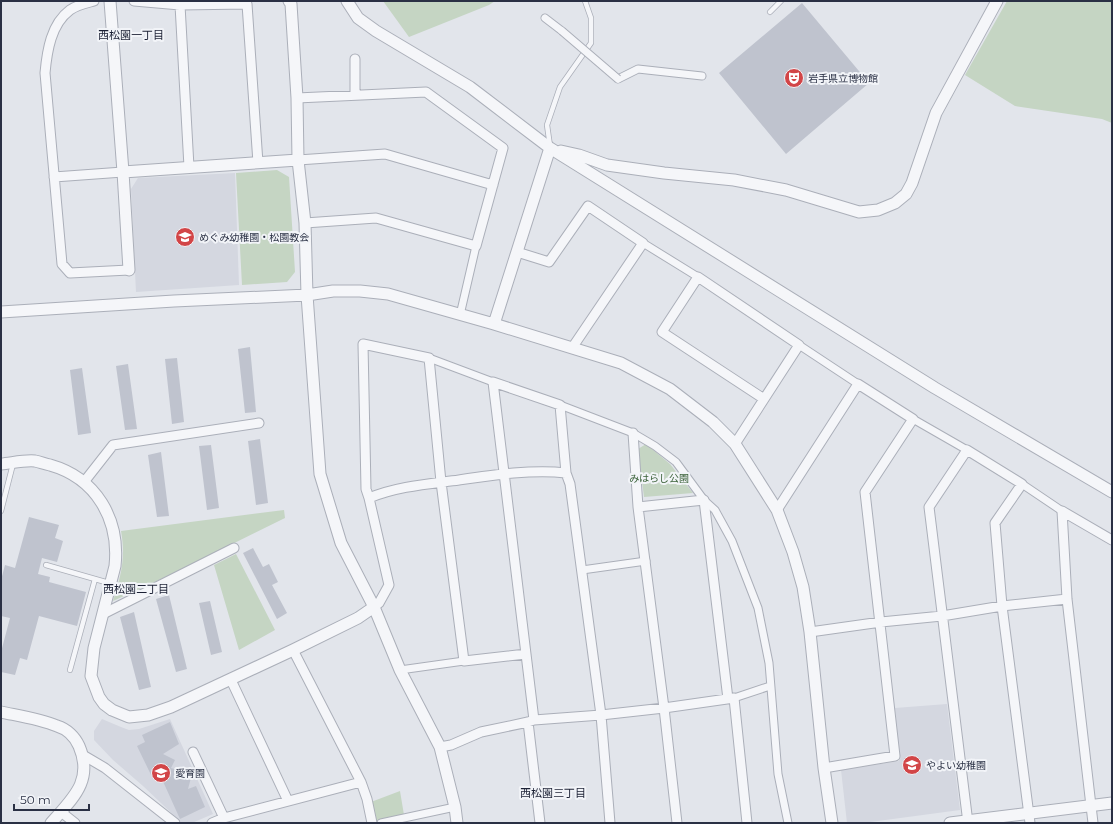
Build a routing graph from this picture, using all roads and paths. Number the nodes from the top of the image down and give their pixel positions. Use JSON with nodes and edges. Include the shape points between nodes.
{"nodes":[{"id":1,"x":94,"y":1,"type":"edge"},
{"id":2,"x":110,"y":1,"type":"edge"},
{"id":3,"x":134,"y":1,"type":"edge"},
{"id":4,"x":289,"y":1,"type":"edge"},
{"id":5,"x":347,"y":1,"type":"edge"},
{"id":6,"x":585,"y":1,"type":"edge"},
{"id":7,"x":781,"y":1,"type":"edge"},
{"id":8,"x":997,"y":1,"type":"edge"},
{"id":9,"x":180,"y":5,"type":"junction"},
{"id":10,"x":770,"y":12,"type":"dead end"},
{"id":11,"x":545,"y":18,"type":"dead end"},
{"id":12,"x":355,"y":59,"type":"dead end"},
{"id":13,"x":702,"y":76,"type":"dead end"},
{"id":14,"x":355,"y":95,"type":"junction"},
{"id":15,"x":297,"y":98,"type":"junction"},
{"id":16,"x":550,"y":148,"type":"junction"},
{"id":17,"x":298,"y":160,"type":"junction"},
{"id":18,"x":258,"y":164,"type":"junction"},
{"id":19,"x":189,"y":167,"type":"junction"},
{"id":20,"x":123,"y":172,"type":"junction"},
{"id":21,"x":54,"y":177,"type":"junction"},
{"id":22,"x":493,"y":185,"type":"junction"},
{"id":23,"x":305,"y":223,"type":"junction"},
{"id":24,"x":643,"y":243,"type":"junction"},
{"id":25,"x":476,"y":246,"type":"junction"},
{"id":26,"x":517,"y":252,"type":"junction"},
{"id":27,"x":129,"y":270,"type":"joint"},
{"id":28,"x":698,"y":277,"type":"junction"},
{"id":29,"x":307,"y":295,"type":"junction"},
{"id":30,"x":1,"y":312,"type":"edge"},
{"id":31,"x":460,"y":315,"type":"junction"},
{"id":32,"x":494,"y":324,"type":"junction"},
{"id":33,"x":799,"y":345,"type":"junction"},
{"id":34,"x":572,"y":348,"type":"junction"},
{"id":35,"x":429,"y":358,"type":"junction"},
{"id":36,"x":493,"y":382,"type":"junction"},
{"id":37,"x":858,"y":384,"type":"junction"},
{"id":38,"x":764,"y":399,"type":"junction"},
{"id":39,"x":560,"y":405,"type":"junction"},
{"id":40,"x":913,"y":419,"type":"junction"},
{"id":41,"x":259,"y":424,"type":"dead end"},
{"id":42,"x":633,"y":433,"type":"junction"},
{"id":43,"x":735,"y":444,"type":"junction"},
{"id":44,"x":967,"y":450,"type":"junction"},
{"id":45,"x":14,"y":462,"type":"junction"},
{"id":46,"x":1,"y":464,"type":"edge"},
{"id":47,"x":566,"y":473,"type":"junction"},
{"id":48,"x":504,"y":474,"type":"junction"},
{"id":49,"x":84,"y":482,"type":"junction"},
{"id":50,"x":441,"y":482,"type":"junction"},
{"id":51,"x":1022,"y":484,"type":"junction"},
{"id":52,"x":1112,"y":492,"type":"edge"},
{"id":53,"x":369,"y":498,"type":"junction"},
{"id":54,"x":704,"y":500,"type":"junction"},
{"id":55,"x":638,"y":507,"type":"junction"},
{"id":56,"x":777,"y":510,"type":"junction"},
{"id":57,"x":1,"y":511,"type":"edge"},
{"id":58,"x":1062,"y":511,"type":"junction"},
{"id":59,"x":1112,"y":540,"type":"edge"},
{"id":60,"x":234,"y":548,"type":"dead end"},
{"id":61,"x":646,"y":561,"type":"junction"},
{"id":62,"x":46,"y":565,"type":"dead end"},
{"id":63,"x":582,"y":570,"type":"junction"},
{"id":64,"x":95,"y":579,"type":"junction"},
{"id":65,"x":111,"y":584,"type":"junction"},
{"id":66,"x":1067,"y":599,"type":"junction"},
{"id":67,"x":1002,"y":606,"type":"junction"},
{"id":68,"x":374,"y":607,"type":"junction"},
{"id":69,"x":103,"y":614,"type":"junction"},
{"id":70,"x":942,"y":616,"type":"junction"},
{"id":71,"x":881,"y":622,"type":"junction"},
{"id":72,"x":810,"y":632,"type":"junction"},
{"id":73,"x":293,"y":650,"type":"junction"},
{"id":74,"x":526,"y":654,"type":"junction"},
{"id":75,"x":464,"y":662,"type":"junction"},
{"id":76,"x":70,"y":670,"type":"dead end"},
{"id":77,"x":400,"y":670,"type":"junction"},
{"id":78,"x":231,"y":680,"type":"junction"},
{"id":79,"x":770,"y":686,"type":"junction"},
{"id":80,"x":731,"y":699,"type":"junction"},
{"id":81,"x":664,"y":708,"type":"junction"},
{"id":82,"x":1,"y":712,"type":"edge"},
{"id":83,"x":601,"y":715,"type":"junction"},
{"id":84,"x":531,"y":721,"type":"junction"},
{"id":85,"x":440,"y":747,"type":"junction"},
{"id":86,"x":193,"y":752,"type":"dead end"},
{"id":87,"x":83,"y":755,"type":"junction"},
{"id":88,"x":824,"y":768,"type":"junction"},
{"id":89,"x":361,"y":782,"type":"junction"},
{"id":90,"x":288,"y":801,"type":"junction"},
{"id":91,"x":1112,"y":803,"type":"edge"},
{"id":92,"x":1091,"y":805,"type":"junction"},
{"id":93,"x":455,"y":807,"type":"junction"},
{"id":94,"x":61,"y":812,"type":"junction"},
{"id":95,"x":224,"y":818,"type":"junction"},
{"id":96,"x":1030,"y":818,"type":"edge"},
{"id":97,"x":968,"y":822,"type":"edge"},
{"id":98,"x":51,"y":823,"type":"edge"},
{"id":99,"x":75,"y":823,"type":"edge"},
{"id":100,"x":175,"y":823,"type":"edge"},
{"id":101,"x":212,"y":823,"type":"edge"},
{"id":102,"x":372,"y":823,"type":"edge"},
{"id":103,"x":381,"y":823,"type":"edge"},
{"id":104,"x":457,"y":823,"type":"edge"},
{"id":105,"x":540,"y":823,"type":"edge"},
{"id":106,"x":610,"y":823,"type":"edge"},
{"id":107,"x":677,"y":823,"type":"edge"},
{"id":108,"x":747,"y":823,"type":"edge"},
{"id":109,"x":788,"y":823,"type":"edge"},
{"id":110,"x":832,"y":823,"type":"edge"},
{"id":111,"x":950,"y":823,"type":"edge"},
{"id":112,"x":1093,"y":823,"type":"edge"}],
"edges":[{"from":1,"to":21,"type":"street","via":[[72,9],[62,17],[50,39],[46,56],[45,73]]},
{"from":2,"to":20,"type":"street"},
{"from":3,"to":9,"type":"street"},
{"from":4,"to":15,"type":"street"},
{"from":5,"to":16,"type":"street","via":[[358,18],[470,87]]},
{"from":6,"to":16,"type":"lane","via":[[592,18],[591,43],[560,87],[547,125]]},
{"from":7,"to":10,"type":"lane"},
{"from":8,"to":16,"type":"street","via":[[936,113],[906,194],[895,203],[878,210],[859,212],[786,190],[734,180],[607,165]]},
{"from":9,"to":18,"type":"street","via":[[247,4]]},
{"from":9,"to":19,"type":"street"},
{"from":11,"to":13,"type":"street","bridge":true,"via":[[618,79],[638,70]]},
{"from":12,"to":14,"type":"street"},
{"from":14,"to":15,"type":"street"},
{"from":14,"to":22,"type":"street","via":[[426,92],[503,148]]},
{"from":15,"to":17,"type":"street"},
{"from":16,"to":26,"type":"street"},
{"from":16,"to":52,"type":"street","via":[[935,388]]},
{"from":17,"to":18,"type":"street"},
{"from":17,"to":22,"type":"street","via":[[385,154]]},
{"from":17,"to":23,"type":"street"},
{"from":18,"to":19,"type":"street"},
{"from":19,"to":20,"type":"street"},
{"from":20,"to":21,"type":"street"},
{"from":20,"to":27,"type":"street"},
{"from":21,"to":27,"type":"street","via":[[62,264],[66,270],[70,273]]},
{"from":22,"to":25,"type":"street"},
{"from":23,"to":25,"type":"street","via":[[376,218]]},
{"from":23,"to":29,"type":"street"},
{"from":24,"to":26,"type":"street","via":[[588,206],[549,262]]},
{"from":24,"to":28,"type":"street"},
{"from":24,"to":34,"type":"street"},
{"from":25,"to":31,"type":"street"},
{"from":26,"to":32,"type":"street"},
{"from":28,"to":33,"type":"street"},
{"from":28,"to":38,"type":"street","via":[[662,332]]},
{"from":29,"to":30,"type":"street"},
{"from":29,"to":31,"type":"street","via":[[333,291],[388,294]]},
{"from":29,"to":68,"type":"street","via":[[320,474],[342,543]]},
{"from":31,"to":32,"type":"street"},
{"from":32,"to":34,"type":"street"},
{"from":33,"to":37,"type":"street"},
{"from":33,"to":38,"type":"street"},
{"from":34,"to":43,"type":"street","via":[[621,363],[670,389],[713,422]]},
{"from":35,"to":36,"type":"street"},
{"from":35,"to":50,"type":"street"},
{"from":35,"to":53,"type":"street","via":[[363,344],[366,489]]},
{"from":36,"to":39,"type":"street"},
{"from":36,"to":48,"type":"street"},
{"from":37,"to":40,"type":"street"},
{"from":37,"to":56,"type":"street"},
{"from":38,"to":43,"type":"street"},
{"from":39,"to":42,"type":"street"},
{"from":39,"to":47,"type":"street"},
{"from":40,"to":44,"type":"street"},
{"from":40,"to":71,"type":"street","via":[[865,492]]},
{"from":41,"to":49,"type":"street","via":[[113,445]]},
{"from":42,"to":54,"type":"street","via":[[676,462]]},
{"from":42,"to":55,"type":"street"},
{"from":43,"to":56,"type":"street"},
{"from":44,"to":51,"type":"street"},
{"from":44,"to":70,"type":"street","via":[[929,507]]},
{"from":45,"to":46,"type":"street"},
{"from":45,"to":49,"type":"street","via":[[35,461],[60,468]]},
{"from":45,"to":57,"type":"lane"},
{"from":47,"to":48,"type":"street"},
{"from":47,"to":63,"type":"street","via":[[570,484]]},
{"from":48,"to":50,"type":"street"},
{"from":48,"to":74,"type":"street"},
{"from":49,"to":65,"type":"street","via":[[102,502],[111,521],[117,554]]},
{"from":50,"to":53,"type":"street","via":[[381,493]]},
{"from":50,"to":75,"type":"street"},
{"from":51,"to":58,"type":"street"},
{"from":51,"to":67,"type":"street","via":[[995,523]]},
{"from":53,"to":68,"type":"street","via":[[389,585]]},
{"from":54,"to":55,"type":"street"},
{"from":54,"to":79,"type":"street","via":[[715,510],[732,541],[758,608]]},
{"from":54,"to":80,"type":"street"},
{"from":55,"to":61,"type":"street"},
{"from":56,"to":72,"type":"street","via":[[803,587]]},
{"from":58,"to":59,"type":"street"},
{"from":58,"to":66,"type":"street"},
{"from":60,"to":69,"type":"street"},
{"from":61,"to":63,"type":"street"},
{"from":61,"to":81,"type":"street"},
{"from":62,"to":64,"type":"lane"},
{"from":63,"to":83,"type":"street"},
{"from":64,"to":65,"type":"lane"},
{"from":64,"to":76,"type":"lane"},
{"from":65,"to":69,"type":"street"},
{"from":66,"to":67,"type":"street"},
{"from":66,"to":92,"type":"street"},
{"from":67,"to":70,"type":"street"},
{"from":67,"to":96,"type":"street"},
{"from":68,"to":73,"type":"street","via":[[358,618]]},
{"from":68,"to":77,"type":"street"},
{"from":69,"to":78,"type":"street","via":[[94,648],[91,676],[104,704],[112,710],[129,717],[148,715]]},
{"from":70,"to":71,"type":"street"},
{"from":70,"to":97,"type":"street"},
{"from":71,"to":72,"type":"street"},
{"from":71,"to":88,"type":"street","via":[[895,756]]},
{"from":72,"to":88,"type":"street"},
{"from":73,"to":78,"type":"street"},
{"from":73,"to":89,"type":"street"},
{"from":74,"to":75,"type":"street"},
{"from":74,"to":84,"type":"street"},
{"from":75,"to":77,"type":"street"},
{"from":77,"to":85,"type":"street"},
{"from":78,"to":90,"type":"street"},
{"from":79,"to":80,"type":"street"},
{"from":79,"to":109,"type":"street","via":[[778,774]]},
{"from":80,"to":81,"type":"street"},
{"from":80,"to":108,"type":"street"},
{"from":81,"to":83,"type":"street"},
{"from":81,"to":107,"type":"street"},
{"from":82,"to":87,"type":"street","via":[[59,726],[77,741]]},
{"from":83,"to":84,"type":"street"},
{"from":83,"to":106,"type":"street"},
{"from":84,"to":85,"type":"street","via":[[481,732]]},
{"from":84,"to":105,"type":"street"},
{"from":85,"to":93,"type":"street"},
{"from":86,"to":95,"type":"street"},
{"from":87,"to":94,"type":"street","via":[[84,771],[81,784]]},
{"from":87,"to":100,"type":"street","via":[[105,768]]},
{"from":88,"to":110,"type":"street"},
{"from":89,"to":90,"type":"street"},
{"from":89,"to":102,"type":"street"},
{"from":90,"to":95,"type":"street"},
{"from":91,"to":92,"type":"street"},
{"from":92,"to":96,"type":"street"},
{"from":92,"to":112,"type":"street"},
{"from":93,"to":103,"type":"street"},
{"from":93,"to":104,"type":"street"},
{"from":94,"to":98,"type":"street"},
{"from":94,"to":99,"type":"street"},
{"from":95,"to":101,"type":"street"},
{"from":96,"to":97,"type":"street"},
{"from":97,"to":111,"type":"street"}]}
